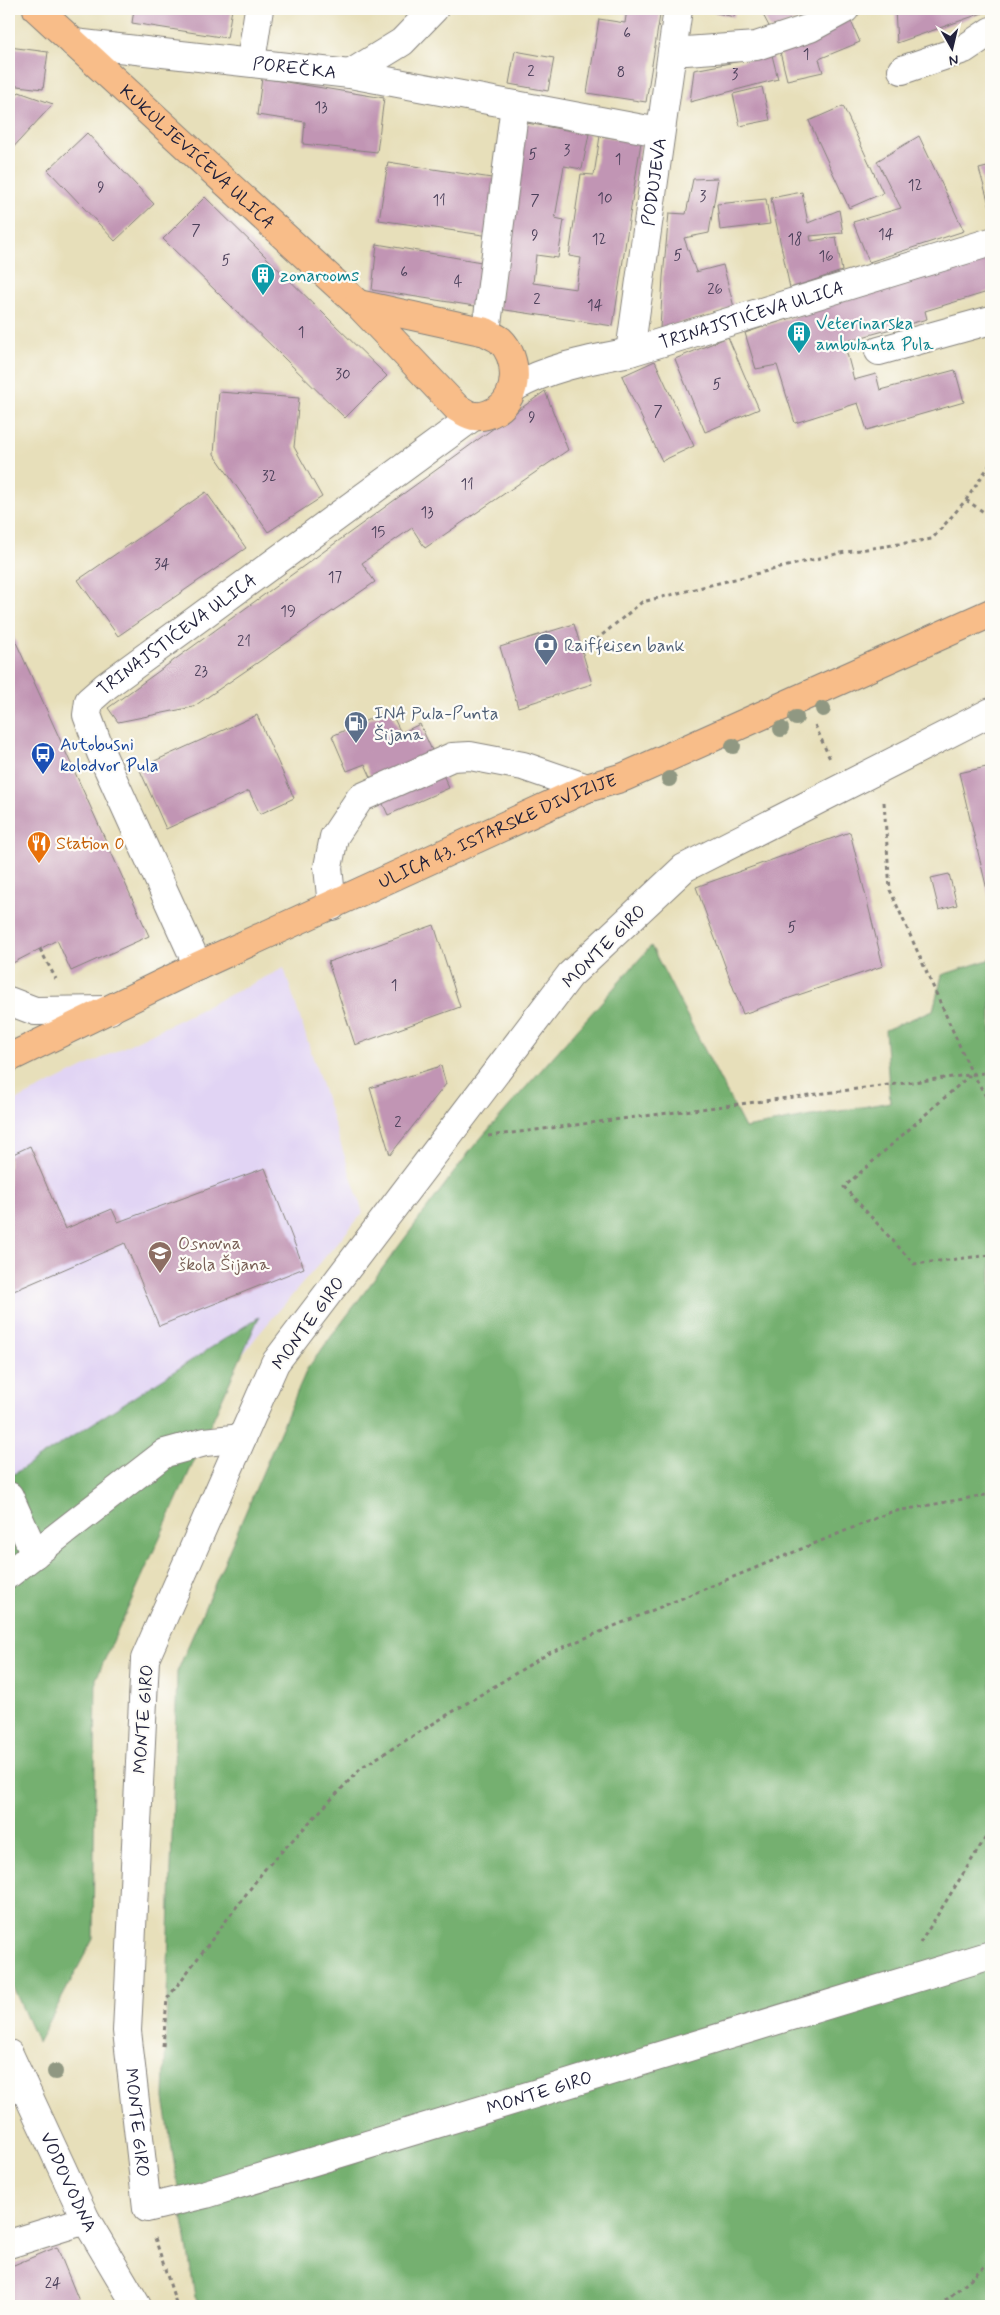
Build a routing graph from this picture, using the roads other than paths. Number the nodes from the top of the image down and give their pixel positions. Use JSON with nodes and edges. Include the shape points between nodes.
{"nodes":[{"id":1,"x":37,"y":9,"type":"edge"},
{"id":2,"x":259,"y":9,"type":"edge"},
{"id":3,"x":434,"y":9,"type":"edge"},
{"id":4,"x":678,"y":9,"type":"edge"},
{"id":5,"x":845,"y":9,"type":"edge"},
{"id":6,"x":991,"y":31,"type":"edge"},
{"id":7,"x":74,"y":43,"type":"junction"},
{"id":8,"x":672,"y":52,"type":"junction"},
{"id":9,"x":251,"y":61,"type":"junction"},
{"id":10,"x":902,"y":70,"type":"dead end"},
{"id":11,"x":350,"y":74,"type":"junction"},
{"id":12,"x":515,"y":104,"type":"junction"},
{"id":13,"x":659,"y":132,"type":"junction"},
{"id":14,"x":991,"y":242,"type":"edge"},
{"id":15,"x":358,"y":304,"type":"junction"},
{"id":16,"x":991,"y":320,"type":"edge"},
{"id":17,"x":486,"y":332,"type":"junction"},
{"id":18,"x":880,"y":351,"type":"dead end"},
{"id":19,"x":630,"y":352,"type":"junction"},
{"id":20,"x":514,"y":388,"type":"junction"},
{"id":21,"x":474,"y":416,"type":"junction"},
{"id":22,"x":991,"y":613,"type":"edge"},
{"id":23,"x":991,"y":712,"type":"edge"},
{"id":24,"x":586,"y":788,"type":"junction"},
{"id":25,"x":332,"y":906,"type":"junction"},
{"id":26,"x":198,"y":966,"type":"junction"},
{"id":27,"x":9,"y":1001,"type":"edge"},
{"id":28,"x":110,"y":1010,"type":"junction"},
{"id":29,"x":9,"y":1058,"type":"edge"},
{"id":30,"x":242,"y":1438,"type":"junction"},
{"id":31,"x":9,"y":1496,"type":"edge"},
{"id":32,"x":35,"y":1554,"type":"junction"},
{"id":33,"x":9,"y":1574,"type":"edge"},
{"id":34,"x":991,"y":1955,"type":"edge"},
{"id":35,"x":9,"y":2054,"type":"edge"},
{"id":36,"x":86,"y":2220,"type":"junction"},
{"id":37,"x":9,"y":2244,"type":"edge"},
{"id":38,"x":138,"y":2306,"type":"edge"}],
"edges":[{"from":1,"to":7,"type":"main road","name":"KUKULJEVIĆEVA ULICA"},
{"from":2,"to":9,"type":"street"},
{"from":3,"to":11,"type":"street","via":[[402,42]]},
{"from":4,"to":8,"type":"street","name":"PODUJEVA"},
{"from":5,"to":8,"type":"street","via":[[810,28],[756,46]]},
{"from":6,"to":10,"type":"street","via":[[964,49]]},
{"from":7,"to":9,"type":"street","name":"POREČKA"},
{"from":7,"to":15,"type":"main road","name":"KUKULJEVIĆEVA ULICA"},
{"from":8,"to":13,"type":"street","name":"PODUJEVA"},
{"from":9,"to":11,"type":"street","name":"POREČKA"},
{"from":11,"to":12,"type":"street","name":"POREČKA"},
{"from":12,"to":13,"type":"street","name":"POREČKA"},
{"from":12,"to":17,"type":"street"},
{"from":13,"to":19,"type":"street","name":"PODUJEVA"},
{"from":14,"to":19,"type":"street","name":"TRINAJSTIĆEVA ULICA"},
{"from":15,"to":17,"type":"main road"},
{"from":15,"to":21,"type":"main road","name":"KUKULJEVIĆEVA ULICA","via":[[458,408]]},
{"from":16,"to":18,"type":"street"},
{"from":17,"to":20,"type":"main road","via":[[501,340],[510,357]]},
{"from":19,"to":20,"type":"street","name":"TRINAJSTIĆEVA ULICA","via":[[581,361],[534,376]]},
{"from":20,"to":21,"type":"main road","via":[[505,404],[488,416]]},
{"from":21,"to":26,"type":"street","name":"TRINAJSTIĆEVA ULICA","via":[[89,701],[87,715],[101,753]]},
{"from":22,"to":24,"type":"main road","name":"ULICA 43. ISTARSKE DIVIZIJE","via":[[624,776]]},
{"from":23,"to":30,"type":"street","name":"MONTE GIRO","via":[[684,868],[570,975],[275,1363]]},
{"from":24,"to":25,"type":"main road","name":"ULICA 43. ISTARSKE DIVIZIJE"},
{"from":24,"to":25,"type":"street","via":[[523,766],[461,756],[452,757],[360,798],[334,837],[328,867]]},
{"from":25,"to":26,"type":"main road","name":"ULICA 43. ISTARSKE DIVIZIJE"},
{"from":26,"to":28,"type":"main road","name":"ULICA 43. ISTARSKE DIVIZIJE"},
{"from":27,"to":28,"type":"street","via":[[36,1010]]},
{"from":28,"to":29,"type":"main road","name":"ULICA 43. ISTARSKE DIVIZIJE"},
{"from":30,"to":32,"type":"street","via":[[205,1442],[164,1453]]},
{"from":30,"to":34,"type":"street","name":"MONTE GIRO","via":[[145,1659],[127,2031],[147,2208],[206,2194]]},
{"from":31,"to":32,"type":"street"},
{"from":32,"to":33,"type":"street"},
{"from":35,"to":36,"type":"street","name":"VODOVODNA"},
{"from":36,"to":37,"type":"street"},
{"from":36,"to":38,"type":"street","name":"VODOVODNA"}]}
